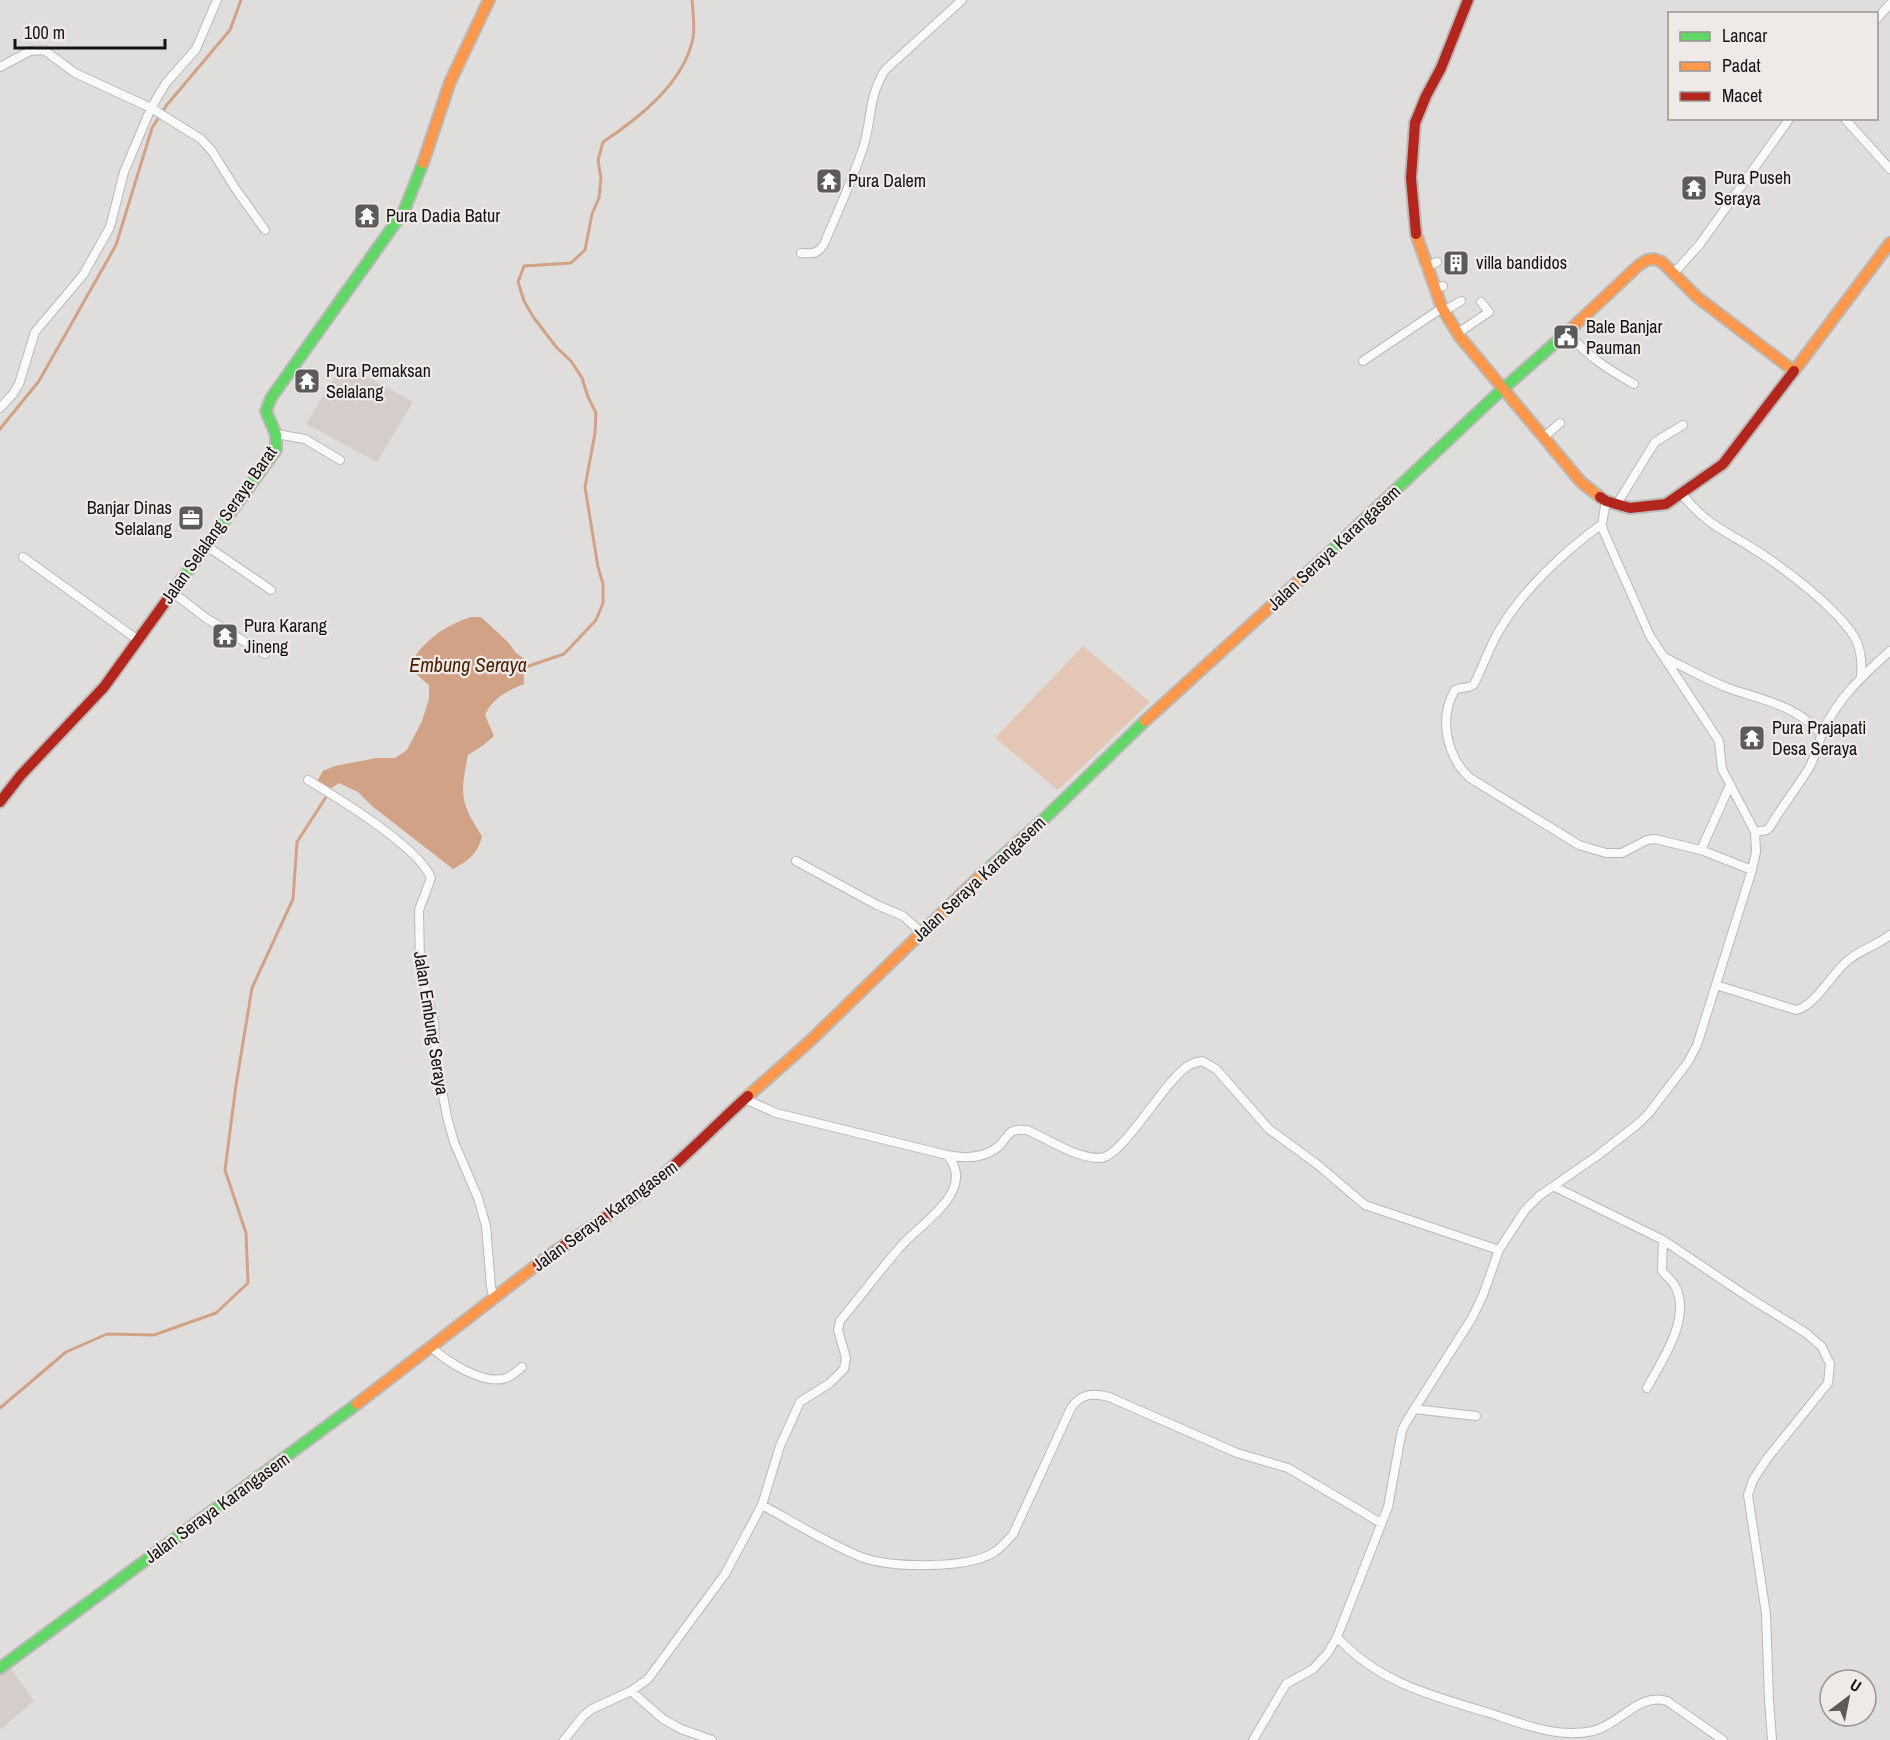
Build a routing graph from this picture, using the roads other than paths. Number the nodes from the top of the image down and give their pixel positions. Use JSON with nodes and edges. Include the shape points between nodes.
{"nodes":[{"id":1,"x":217,"y":0,"type":"edge"},
{"id":2,"x":489,"y":0,"type":"edge"},
{"id":3,"x":962,"y":0,"type":"edge"},
{"id":4,"x":1468,"y":0,"type":"edge"},
{"id":5,"x":1890,"y":4,"type":"edge"},
{"id":6,"x":1878,"y":18,"type":"edge"},
{"id":7,"x":0,"y":67,"type":"edge"},
{"id":8,"x":151,"y":108,"type":"junction"},
{"id":9,"x":1789,"y":120,"type":"edge"},
{"id":10,"x":1846,"y":120,"type":"edge"},
{"id":11,"x":1890,"y":169,"type":"edge"},
{"id":12,"x":265,"y":230,"type":"dead end"},
{"id":13,"x":1890,"y":243,"type":"edge"},
{"id":14,"x":801,"y":253,"type":"dead end"},
{"id":15,"x":1437,"y":262,"type":"dead end"},
{"id":16,"x":1426,"y":267,"type":"junction"},
{"id":17,"x":1674,"y":273,"type":"junction"},
{"id":18,"x":1461,"y":301,"type":"dead end"},
{"id":19,"x":1481,"y":302,"type":"dead end"},
{"id":20,"x":1443,"y":310,"type":"junction"},
{"id":21,"x":1568,"y":332,"type":"junction"},
{"id":22,"x":1458,"y":333,"type":"junction"},
{"id":23,"x":1363,"y":361,"type":"dead end"},
{"id":24,"x":1794,"y":371,"type":"junction"},
{"id":25,"x":1634,"y":384,"type":"dead end"},
{"id":26,"x":1502,"y":390,"type":"junction"},
{"id":27,"x":0,"y":408,"type":"edge"},
{"id":28,"x":1560,"y":423,"type":"dead end"},
{"id":29,"x":1683,"y":424,"type":"dead end"},
{"id":30,"x":276,"y":434,"type":"junction"},
{"id":31,"x":1543,"y":438,"type":"junction"},
{"id":32,"x":340,"y":460,"type":"dead end"},
{"id":33,"x":1682,"y":494,"type":"junction"},
{"id":34,"x":1606,"y":501,"type":"junction"},
{"id":35,"x":1617,"y":504,"type":"junction"},
{"id":36,"x":1602,"y":524,"type":"junction"},
{"id":37,"x":206,"y":545,"type":"junction"},
{"id":38,"x":23,"y":557,"type":"dead end"},
{"id":39,"x":271,"y":590,"type":"dead end"},
{"id":40,"x":172,"y":592,"type":"junction"},
{"id":41,"x":138,"y":640,"type":"junction"},
{"id":42,"x":1890,"y":651,"type":"edge"},
{"id":43,"x":266,"y":654,"type":"dead end"},
{"id":44,"x":1664,"y":657,"type":"junction"},
{"id":45,"x":1861,"y":676,"type":"junction"},
{"id":46,"x":1822,"y":735,"type":"junction"},
{"id":47,"x":308,"y":780,"type":"dead end"},
{"id":48,"x":1730,"y":785,"type":"junction"},
{"id":49,"x":0,"y":802,"type":"edge"},
{"id":50,"x":1755,"y":832,"type":"junction"},
{"id":51,"x":1701,"y":850,"type":"junction"},
{"id":52,"x":796,"y":861,"type":"dead end"},
{"id":53,"x":1752,"y":870,"type":"junction"},
{"id":54,"x":921,"y":932,"type":"junction"},
{"id":55,"x":1890,"y":935,"type":"edge"},
{"id":56,"x":1716,"y":985,"type":"junction"},
{"id":57,"x":745,"y":1099,"type":"junction"},
{"id":58,"x":947,"y":1155,"type":"junction"},
{"id":59,"x":1555,"y":1187,"type":"junction"},
{"id":60,"x":1663,"y":1240,"type":"junction"},
{"id":61,"x":1498,"y":1250,"type":"junction"},
{"id":62,"x":494,"y":1299,"type":"junction"},
{"id":63,"x":431,"y":1347,"type":"junction"},
{"id":64,"x":522,"y":1367,"type":"dead end"},
{"id":65,"x":1647,"y":1388,"type":"dead end"},
{"id":66,"x":1414,"y":1409,"type":"junction"},
{"id":67,"x":1476,"y":1416,"type":"dead end"},
{"id":68,"x":762,"y":1505,"type":"junction"},
{"id":69,"x":1381,"y":1524,"type":"junction"},
{"id":70,"x":1337,"y":1637,"type":"junction"},
{"id":71,"x":0,"y":1668,"type":"edge"},
{"id":72,"x":631,"y":1691,"type":"junction"},
{"id":73,"x":564,"y":1740,"type":"edge"},
{"id":74,"x":712,"y":1740,"type":"edge"},
{"id":75,"x":1253,"y":1740,"type":"edge"},
{"id":76,"x":1723,"y":1740,"type":"edge"},
{"id":77,"x":1772,"y":1740,"type":"edge"}],
"edges":[{"from":1,"to":8,"type":"street","via":[[196,49],[166,83]]},
{"from":2,"to":30,"type":"street","name":"Jalan Selalang Seraya Barat","via":[[440,107],[404,211],[271,398],[266,411]]},
{"from":3,"to":14,"type":"street","via":[[882,76],[871,100],[865,142],[824,244],[813,254]]},
{"from":4,"to":16,"type":"street","via":[[1421,107],[1413,138],[1411,178],[1416,235]]},
{"from":5,"to":6,"type":"street"},
{"from":7,"to":8,"type":"street","via":[[30,51],[44,50],[75,73]]},
{"from":8,"to":12,"type":"street","via":[[201,139]]},
{"from":8,"to":27,"type":"street","via":[[124,172],[110,227],[83,275],[35,332],[19,384]]},
{"from":9,"to":17,"type":"street","via":[[1700,244]]},
{"from":10,"to":11,"type":"street"},
{"from":13,"to":24,"type":"street"},
{"from":15,"to":16,"type":"street"},
{"from":16,"to":20,"type":"street","via":[[1438,287]]},
{"from":17,"to":21,"type":"street","name":"Jalan Seraya Karangasem","via":[[1662,262],[1647,260]]},
{"from":17,"to":24,"type":"street","name":"Jalan Seraya Karangasem","via":[[1697,297]]},
{"from":18,"to":20,"type":"street"},
{"from":19,"to":22,"type":"street","via":[[1489,312]]},
{"from":20,"to":22,"type":"street"},
{"from":20,"to":23,"type":"street"},
{"from":21,"to":25,"type":"street","via":[[1603,365]]},
{"from":21,"to":26,"type":"street","name":"Jalan Seraya Karangasem"},
{"from":22,"to":26,"type":"street"},
{"from":24,"to":33,"type":"street","via":[[1723,464]]},
{"from":26,"to":31,"type":"street"},
{"from":26,"to":54,"type":"street","name":"Jalan Seraya Karangasem"},
{"from":28,"to":31,"type":"street"},
{"from":29,"to":35,"type":"street","via":[[1655,442]]},
{"from":30,"to":32,"type":"street","via":[[305,439]]},
{"from":30,"to":37,"type":"street","name":"Jalan Selalang Seraya Barat","via":[[276,450]]},
{"from":31,"to":34,"type":"street","via":[[1581,482]]},
{"from":33,"to":35,"type":"street","via":[[1666,504],[1647,507]]},
{"from":33,"to":45,"type":"street","via":[[1711,524],[1777,564],[1841,621],[1859,646]]},
{"from":34,"to":35,"type":"street"},
{"from":34,"to":36,"type":"street"},
{"from":36,"to":44,"type":"street","via":[[1642,621]]},
{"from":36,"to":51,"type":"street","via":[[1557,562],[1510,614],[1474,684],[1455,690],[1445,721],[1448,738],[1470,778],[1579,845],[1622,853],[1655,839]]},
{"from":37,"to":39,"type":"street"},
{"from":37,"to":40,"type":"street","name":"Jalan Selalang Seraya Barat"},
{"from":38,"to":41,"type":"street"},
{"from":40,"to":41,"type":"street","name":"Jalan Selalang Seraya Barat"},
{"from":40,"to":43,"type":"street"},
{"from":41,"to":49,"type":"street","name":"Jalan Selalang Seraya Barat","via":[[104,687]]},
{"from":42,"to":45,"type":"street"},
{"from":44,"to":46,"type":"street","via":[[1717,683],[1785,706]]},
{"from":44,"to":48,"type":"street","via":[[1716,735],[1722,769]]},
{"from":45,"to":46,"type":"street"},
{"from":46,"to":50,"type":"street","via":[[1809,767],[1770,827]]},
{"from":47,"to":62,"type":"street","name":"Jalan Embung Seraya","via":[[413,853],[431,878],[419,910],[420,966],[434,1022],[447,1117],[486,1226]]},
{"from":48,"to":50,"type":"street"},
{"from":48,"to":51,"type":"street"},
{"from":50,"to":53,"type":"street"},
{"from":51,"to":53,"type":"street"},
{"from":52,"to":54,"type":"street","via":[[903,916]]},
{"from":53,"to":56,"type":"street"},
{"from":54,"to":57,"type":"street","name":"Jalan Seraya Karangasem"},
{"from":55,"to":56,"type":"street","via":[[1848,960],[1802,1009]]},
{"from":56,"to":59,"type":"street","via":[[1693,1053],[1649,1113]]},
{"from":57,"to":58,"type":"street","via":[[776,1113]]},
{"from":57,"to":62,"type":"street","name":"Jalan Seraya Karangasem","via":[[663,1175],[569,1240]]},
{"from":58,"to":61,"type":"street","via":[[977,1157],[997,1147],[1012,1131],[1027,1130],[1080,1154],[1110,1156],[1179,1074],[1202,1061],[1216,1069],[1269,1129],[1365,1205]]},
{"from":58,"to":68,"type":"street","via":[[956,1172],[950,1195],[840,1322],[844,1369],[800,1402],[780,1446]]},
{"from":59,"to":60,"type":"street"},
{"from":59,"to":61,"type":"street","via":[[1532,1202]]},
{"from":60,"to":65,"type":"street","via":[[1662,1271],[1676,1286],[1680,1305],[1674,1333]]},
{"from":60,"to":77,"type":"street","via":[[1806,1333],[1822,1347],[1830,1364],[1828,1383],[1766,1460],[1748,1495],[1767,1621]]},
{"from":61,"to":66,"type":"street","via":[[1475,1311]]},
{"from":62,"to":63,"type":"street","name":"Jalan Seraya Karangasem"},
{"from":63,"to":64,"type":"street","via":[[451,1363],[484,1377],[503,1379]]},
{"from":63,"to":71,"type":"street","name":"Jalan Seraya Karangasem"},
{"from":66,"to":67,"type":"street"},
{"from":66,"to":69,"type":"street","via":[[1402,1430],[1390,1499]]},
{"from":68,"to":69,"type":"street","via":[[870,1560],[943,1564],[981,1558],[1013,1534],[1071,1408],[1082,1396],[1095,1394],[1237,1453],[1288,1468]]},
{"from":68,"to":72,"type":"street","via":[[725,1575],[657,1668]]},
{"from":69,"to":70,"type":"street"},
{"from":70,"to":75,"type":"street","via":[[1313,1669],[1286,1684]]},
{"from":70,"to":76,"type":"street","via":[[1367,1663],[1419,1692],[1541,1730],[1595,1730],[1658,1698]]},
{"from":72,"to":73,"type":"street","via":[[592,1708]]},
{"from":72,"to":74,"type":"street","via":[[663,1719]]}]}
